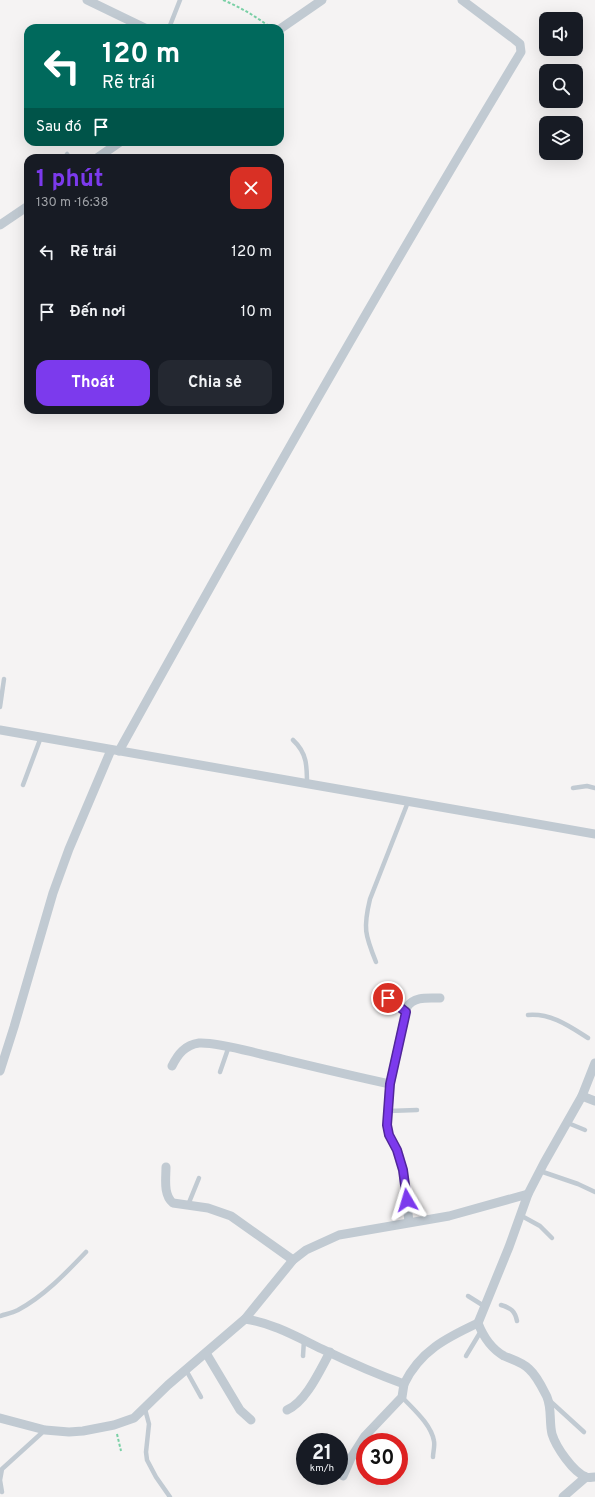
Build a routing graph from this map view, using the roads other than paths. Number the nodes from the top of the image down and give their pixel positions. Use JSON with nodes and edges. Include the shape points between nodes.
{"nodes":[{"id":1,"x":88,"y":0,"type":"edge"},
{"id":2,"x":180,"y":0,"type":"edge"},
{"id":3,"x":322,"y":0,"type":"edge"},
{"id":4,"x":462,"y":0,"type":"edge"},
{"id":5,"x":137,"y":24,"type":"edge"},
{"id":6,"x":171,"y":24,"type":"edge"},
{"id":7,"x":284,"y":26,"type":"edge"},
{"id":8,"x":114,"y":146,"type":"edge"},
{"id":9,"x":103,"y":154,"type":"edge"},
{"id":10,"x":24,"y":209,"type":"edge"},
{"id":11,"x":0,"y":225,"type":"edge"},
{"id":12,"x":4,"y":678,"type":"dead end"},
{"id":13,"x":0,"y":707,"type":"edge"},
{"id":14,"x":0,"y":730,"type":"edge"},
{"id":15,"x":40,"y":737,"type":"junction"},
{"id":16,"x":293,"y":740,"type":"dead end"},
{"id":17,"x":115,"y":750,"type":"junction"},
{"id":18,"x":307,"y":784,"type":"junction"},
{"id":19,"x":23,"y":785,"type":"dead end"},
{"id":20,"x":573,"y":788,"type":"dead end"},
{"id":21,"x":595,"y":788,"type":"edge"},
{"id":22,"x":408,"y":802,"type":"junction"},
{"id":23,"x":595,"y":834,"type":"edge"},
{"id":24,"x":376,"y":962,"type":"dead end"},
{"id":25,"x":388,"y":998,"type":"dead end"},
{"id":26,"x":440,"y":998,"type":"dead end"},
{"id":27,"x":406,"y":1012,"type":"junction"},
{"id":28,"x":528,"y":1015,"type":"dead end"},
{"id":29,"x":588,"y":1038,"type":"dead end"},
{"id":30,"x":230,"y":1046,"type":"junction"},
{"id":31,"x":595,"y":1063,"type":"edge"},
{"id":32,"x":172,"y":1066,"type":"dead end"},
{"id":33,"x":0,"y":1068,"type":"edge"},
{"id":34,"x":220,"y":1072,"type":"dead end"},
{"id":35,"x":390,"y":1084,"type":"junction"},
{"id":36,"x":582,"y":1096,"type":"junction"},
{"id":37,"x":595,"y":1101,"type":"edge"},
{"id":38,"x":417,"y":1110,"type":"dead end"},
{"id":39,"x":388,"y":1111,"type":"junction"},
{"id":40,"x":568,"y":1123,"type":"junction"},
{"id":41,"x":585,"y":1130,"type":"dead end"},
{"id":42,"x":166,"y":1167,"type":"dead end"},
{"id":43,"x":540,"y":1171,"type":"junction"},
{"id":44,"x":199,"y":1178,"type":"dead end"},
{"id":45,"x":595,"y":1192,"type":"edge"},
{"id":46,"x":528,"y":1194,"type":"junction"},
{"id":47,"x":188,"y":1205,"type":"junction"},
{"id":48,"x":520,"y":1215,"type":"junction"},
{"id":49,"x":409,"y":1222,"type":"junction"},
{"id":50,"x":552,"y":1238,"type":"dead end"},
{"id":51,"x":86,"y":1252,"type":"dead end"},
{"id":52,"x":293,"y":1260,"type":"junction"},
{"id":53,"x":468,"y":1296,"type":"dead end"},
{"id":54,"x":488,"y":1303,"type":"junction"},
{"id":55,"x":501,"y":1305,"type":"dead end"},
{"id":56,"x":0,"y":1316,"type":"edge"},
{"id":57,"x":245,"y":1319,"type":"junction"},
{"id":58,"x":517,"y":1321,"type":"dead end"},
{"id":59,"x":479,"y":1327,"type":"junction"},
{"id":60,"x":304,"y":1340,"type":"junction"},
{"id":61,"x":330,"y":1352,"type":"junction"},
{"id":62,"x":206,"y":1353,"type":"junction"},
{"id":63,"x":303,"y":1356,"type":"dead end"},
{"id":64,"x":466,"y":1356,"type":"dead end"},
{"id":65,"x":186,"y":1370,"type":"junction"},
{"id":66,"x":404,"y":1384,"type":"junction"},
{"id":67,"x":201,"y":1397,"type":"dead end"},
{"id":68,"x":402,"y":1397,"type":"junction"},
{"id":69,"x":548,"y":1400,"type":"junction"},
{"id":70,"x":145,"y":1408,"type":"junction"},
{"id":71,"x":287,"y":1410,"type":"dead end"},
{"id":72,"x":0,"y":1418,"type":"edge"},
{"id":73,"x":251,"y":1420,"type":"dead end"},
{"id":74,"x":45,"y":1430,"type":"junction"},
{"id":75,"x":584,"y":1432,"type":"dead end"},
{"id":76,"x":433,"y":1457,"type":"dead end"},
{"id":77,"x":348,"y":1465,"type":"edge"},
{"id":78,"x":591,"y":1477,"type":"edge"},
{"id":79,"x":2,"y":1492,"type":"dead end"},
{"id":80,"x":170,"y":1497,"type":"edge"},
{"id":81,"x":563,"y":1497,"type":"edge"}],
"edges":[{"from":1,"to":5,"type":"street"},
{"from":2,"to":6,"type":"lane"},
{"from":3,"to":7,"type":"street"},
{"from":4,"to":17,"type":"street","via":[[520,44],[521,52],[432,199],[187,629]]},
{"from":8,"to":9,"type":"street"},
{"from":10,"to":11,"type":"street"},
{"from":12,"to":13,"type":"lane"},
{"from":14,"to":15,"type":"street"},
{"from":15,"to":17,"type":"street"},
{"from":15,"to":19,"type":"lane"},
{"from":16,"to":18,"type":"lane","via":[[303,752]]},
{"from":17,"to":18,"type":"street"},
{"from":17,"to":33,"type":"street","via":[[69,849],[53,893]]},
{"from":18,"to":22,"type":"street"},
{"from":20,"to":21,"type":"lane"},
{"from":22,"to":23,"type":"street"},
{"from":22,"to":24,"type":"lane","via":[[367,914],[366,936]]},
{"from":25,"to":27,"type":"lane"},
{"from":26,"to":27,"type":"street","via":[[410,1002]]},
{"from":27,"to":35,"type":"street"},
{"from":28,"to":29,"type":"lane","via":[[558,1020]]},
{"from":30,"to":32,"type":"street","via":[[200,1043],[191,1045],[178,1055]]},
{"from":30,"to":34,"type":"lane"},
{"from":30,"to":35,"type":"street"},
{"from":31,"to":36,"type":"street"},
{"from":35,"to":39,"type":"street"},
{"from":36,"to":37,"type":"street"},
{"from":36,"to":40,"type":"street"},
{"from":38,"to":39,"type":"lane"},
{"from":39,"to":49,"type":"street","via":[[389,1135],[403,1170]]},
{"from":40,"to":41,"type":"lane"},
{"from":40,"to":43,"type":"street"},
{"from":42,"to":47,"type":"street","via":[[166,1192],[170,1200],[173,1203]]},
{"from":43,"to":45,"type":"lane"},
{"from":43,"to":46,"type":"street"},
{"from":44,"to":47,"type":"lane"},
{"from":46,"to":48,"type":"street"},
{"from":46,"to":49,"type":"street","via":[[469,1211]]},
{"from":47,"to":52,"type":"street","via":[[208,1208],[231,1216]]},
{"from":48,"to":50,"type":"lane","via":[[540,1226]]},
{"from":48,"to":54,"type":"street"},
{"from":49,"to":52,"type":"street","via":[[339,1235],[306,1250]]},
{"from":51,"to":56,"type":"lane","via":[[44,1292],[16,1311]]},
{"from":52,"to":57,"type":"street"},
{"from":53,"to":54,"type":"lane"},
{"from":54,"to":59,"type":"street"},
{"from":55,"to":58,"type":"lane","via":[[512,1309]]},
{"from":57,"to":60,"type":"street"},
{"from":57,"to":62,"type":"street"},
{"from":59,"to":64,"type":"lane"},
{"from":59,"to":66,"type":"street","via":[[450,1336],[436,1345],[414,1366]]},
{"from":59,"to":69,"type":"street","via":[[494,1348],[530,1369]]},
{"from":60,"to":61,"type":"street"},
{"from":60,"to":63,"type":"lane"},
{"from":61,"to":66,"type":"street"},
{"from":61,"to":71,"type":"street","via":[[304,1395],[298,1403]]},
{"from":62,"to":65,"type":"street"},
{"from":62,"to":73,"type":"street","via":[[240,1410]]},
{"from":65,"to":67,"type":"lane"},
{"from":65,"to":70,"type":"street"},
{"from":66,"to":68,"type":"street"},
{"from":68,"to":76,"type":"lane","via":[[431,1432],[434,1441]]},
{"from":68,"to":77,"type":"street","via":[[365,1436]]},
{"from":69,"to":75,"type":"lane"},
{"from":69,"to":78,"type":"street","via":[[554,1439],[574,1468]]},
{"from":70,"to":74,"type":"street","via":[[134,1418],[114,1425],[83,1431]]},
{"from":70,"to":80,"type":"lane","via":[[149,1424],[147,1460]]},
{"from":72,"to":74,"type":"street"},
{"from":74,"to":79,"type":"lane","via":[[2,1469]]},
{"from":78,"to":81,"type":"street"}]}
